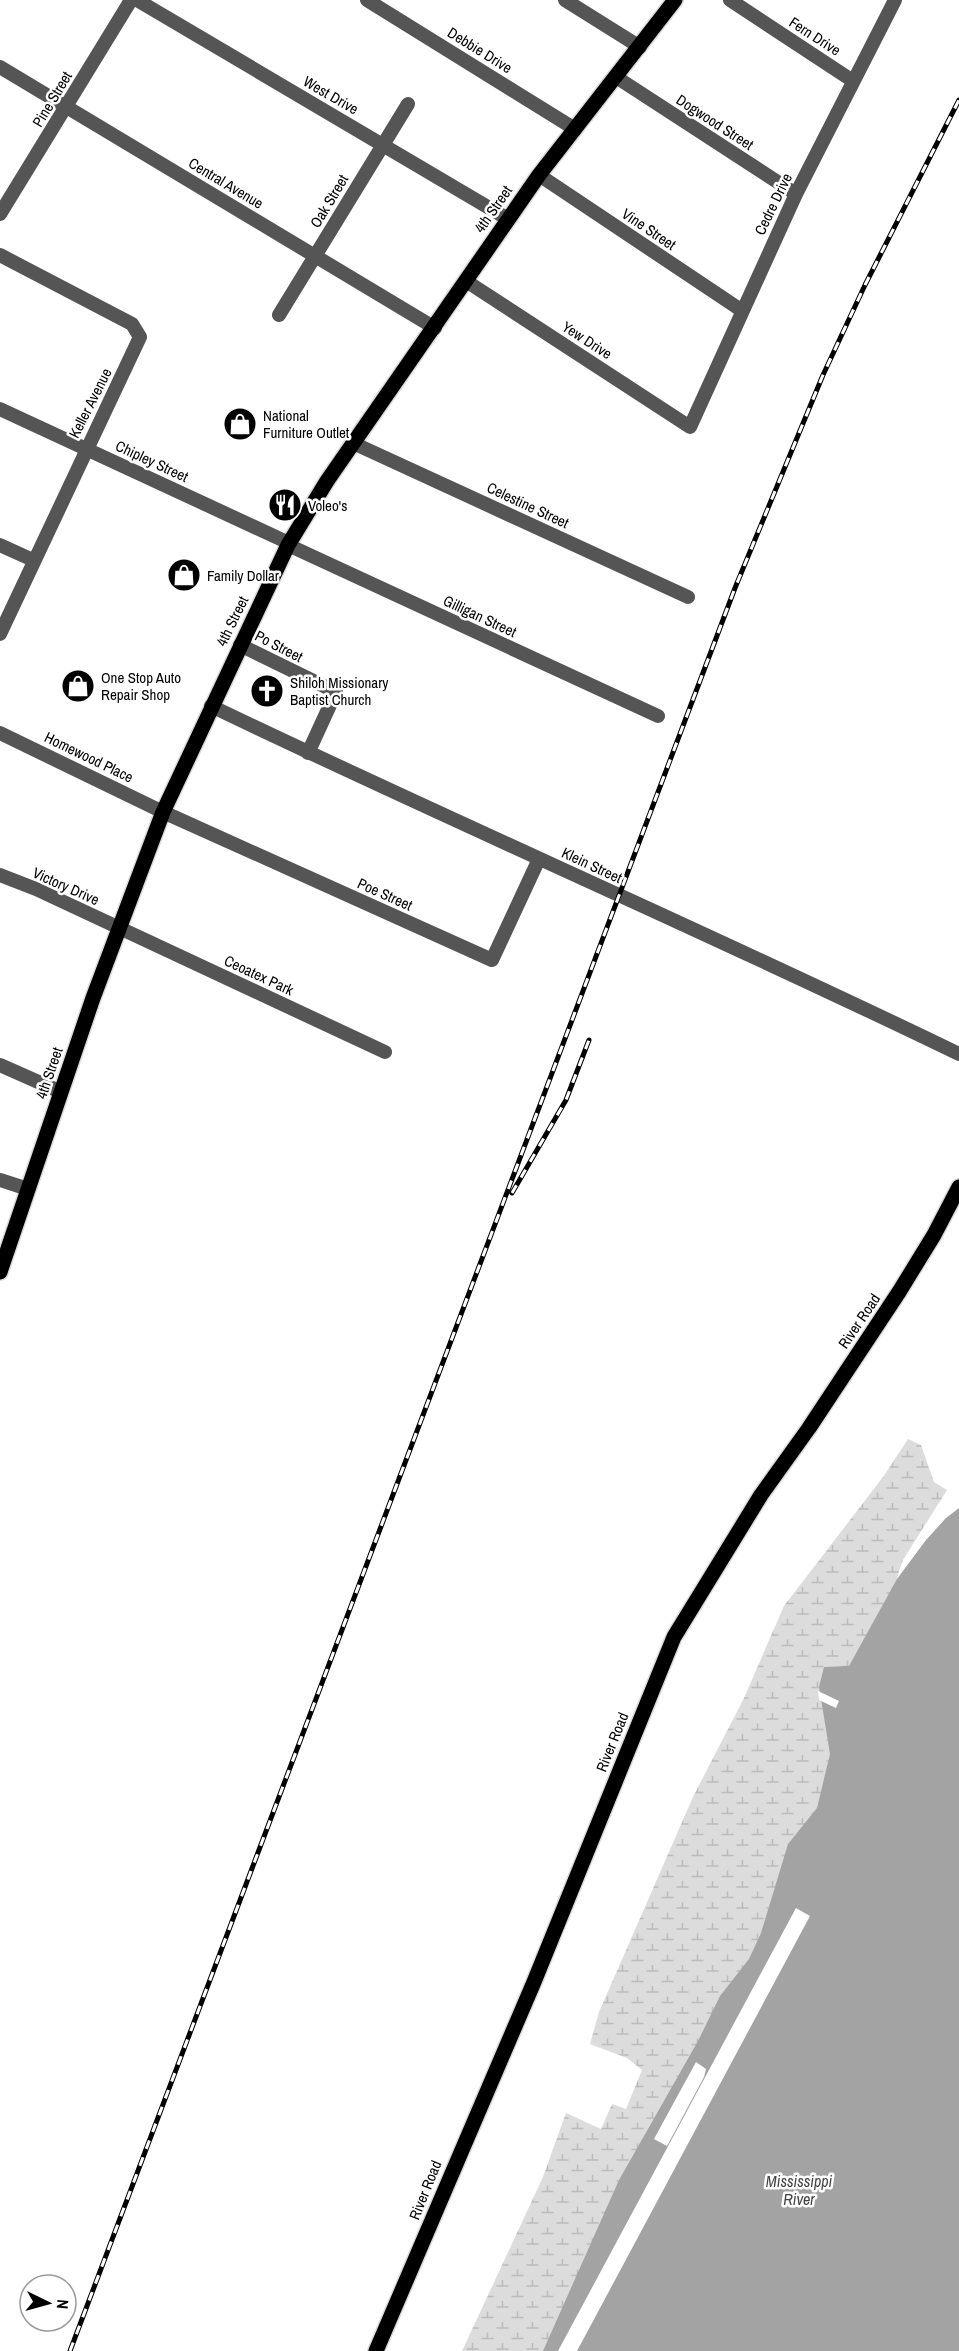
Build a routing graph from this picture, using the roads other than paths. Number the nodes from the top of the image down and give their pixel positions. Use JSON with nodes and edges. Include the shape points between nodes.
{"nodes":[{"id":1,"x":131,"y":0,"type":"edge"},
{"id":2,"x":137,"y":0,"type":"edge"},
{"id":3,"x":367,"y":0,"type":"edge"},
{"id":4,"x":564,"y":0,"type":"edge"},
{"id":5,"x":675,"y":0,"type":"edge"},
{"id":6,"x":730,"y":0,"type":"edge"},
{"id":7,"x":895,"y":0,"type":"edge"},
{"id":8,"x":640,"y":46,"type":"junction"},
{"id":9,"x":0,"y":67,"type":"edge"},
{"id":10,"x":616,"y":77,"type":"junction"},
{"id":11,"x":853,"y":81,"type":"junction"},
{"id":12,"x":408,"y":104,"type":"dead end"},
{"id":13,"x":67,"y":106,"type":"junction"},
{"id":14,"x":575,"y":129,"type":"junction"},
{"id":15,"x":383,"y":145,"type":"junction"},
{"id":16,"x":539,"y":175,"type":"junction"},
{"id":17,"x":796,"y":194,"type":"junction"},
{"id":18,"x":0,"y":214,"type":"edge"},
{"id":19,"x":508,"y":219,"type":"junction"},
{"id":20,"x":0,"y":255,"type":"edge"},
{"id":21,"x":315,"y":256,"type":"junction"},
{"id":22,"x":466,"y":280,"type":"junction"},
{"id":23,"x":741,"y":310,"type":"junction"},
{"id":24,"x":279,"y":315,"type":"dead end"},
{"id":25,"x":435,"y":328,"type":"junction"},
{"id":26,"x":0,"y":409,"type":"edge"},
{"id":27,"x":690,"y":427,"type":"joint"},
{"id":28,"x":353,"y":443,"type":"junction"},
{"id":29,"x":85,"y":449,"type":"junction"},
{"id":30,"x":289,"y":544,"type":"junction"},
{"id":31,"x":0,"y":545,"type":"edge"},
{"id":32,"x":33,"y":560,"type":"junction"},
{"id":33,"x":688,"y":597,"type":"dead end"},
{"id":34,"x":0,"y":634,"type":"edge"},
{"id":35,"x":240,"y":645,"type":"junction"},
{"id":36,"x":211,"y":706,"type":"junction"},
{"id":37,"x":658,"y":716,"type":"dead end"},
{"id":38,"x":0,"y":733,"type":"edge"},
{"id":39,"x":308,"y":753,"type":"junction"},
{"id":40,"x":163,"y":812,"type":"junction"},
{"id":41,"x":539,"y":859,"type":"junction"},
{"id":42,"x":0,"y":875,"type":"edge"},
{"id":43,"x":119,"y":928,"type":"junction"},
{"id":44,"x":385,"y":1052,"type":"dead end"},
{"id":45,"x":959,"y":1054,"type":"edge"},
{"id":46,"x":0,"y":1065,"type":"edge"},
{"id":47,"x":61,"y":1092,"type":"junction"},
{"id":48,"x":0,"y":1180,"type":"edge"},
{"id":49,"x":959,"y":1187,"type":"edge"},
{"id":50,"x":28,"y":1189,"type":"junction"},
{"id":51,"x":0,"y":1272,"type":"edge"},
{"id":52,"x":376,"y":2351,"type":"edge"}],
"edges":[{"from":1,"to":13,"type":"street","name":"Pine Street"},
{"from":2,"to":15,"type":"street","name":"West Drive"},
{"from":3,"to":14,"type":"street","name":"Debbie Drive"},
{"from":4,"to":8,"type":"street"},
{"from":5,"to":8,"type":"main road","name":"4th Street"},
{"from":6,"to":11,"type":"street","name":"Fern Drive"},
{"from":7,"to":11,"type":"street","name":"Cedre Drive"},
{"from":8,"to":10,"type":"main road","name":"4th Street"},
{"from":9,"to":13,"type":"street","name":"Central Avenue"},
{"from":10,"to":14,"type":"main road","name":"4th Street"},
{"from":10,"to":17,"type":"street","name":"Dogwood Street"},
{"from":11,"to":17,"type":"street","name":"Cedre Drive"},
{"from":12,"to":15,"type":"street","name":"Oak Street"},
{"from":13,"to":18,"type":"street","name":"Pine Street"},
{"from":13,"to":21,"type":"street","name":"Central Avenue"},
{"from":14,"to":16,"type":"main road","name":"4th Street"},
{"from":15,"to":19,"type":"street","name":"West Drive"},
{"from":15,"to":21,"type":"street","name":"Oak Street"},
{"from":16,"to":19,"type":"main road","name":"4th Street"},
{"from":16,"to":23,"type":"street","name":"Vine Street"},
{"from":17,"to":23,"type":"street","name":"Cedre Drive"},
{"from":19,"to":22,"type":"main road","name":"4th Street"},
{"from":20,"to":29,"type":"street","name":"Keller Avenue","via":[[132,324],[138,331],[137,347]]},
{"from":21,"to":24,"type":"street","name":"Oak Street"},
{"from":21,"to":25,"type":"street","name":"Central Avenue"},
{"from":22,"to":25,"type":"main road","name":"4th Street"},
{"from":22,"to":27,"type":"street","name":"Yew Drive"},
{"from":23,"to":27,"type":"street","name":"Cedre Drive"},
{"from":25,"to":28,"type":"main road","name":"4th Street"},
{"from":26,"to":29,"type":"street","name":"Chipley Street"},
{"from":28,"to":30,"type":"main road","name":"4th Street"},
{"from":28,"to":33,"type":"street","name":"Celestine Street"},
{"from":29,"to":30,"type":"street","name":"Chipley Street"},
{"from":29,"to":32,"type":"street","name":"Keller Avenue"},
{"from":30,"to":35,"type":"main road","name":"4th Street"},
{"from":30,"to":37,"type":"street","name":"Gilligan Street"},
{"from":31,"to":32,"type":"street"},
{"from":32,"to":34,"type":"street","name":"Keller Avenue"},
{"from":35,"to":36,"type":"main road","name":"4th Street"},
{"from":35,"to":39,"type":"street","name":"Po Street","via":[[336,692]]},
{"from":36,"to":39,"type":"street","name":"Klein Street"},
{"from":36,"to":40,"type":"main road","name":"4th Street"},
{"from":38,"to":40,"type":"street","name":"Homewood Place"},
{"from":39,"to":41,"type":"street","name":"Klein Street"},
{"from":40,"to":41,"type":"street","name":"Poe Street","via":[[492,960]]},
{"from":40,"to":43,"type":"main road","name":"4th Street"},
{"from":41,"to":45,"type":"street","name":"Klein Street","via":[[781,967]]},
{"from":42,"to":43,"type":"street","name":"Victory Drive"},
{"from":43,"to":44,"type":"street","name":"Ceoatex Park"},
{"from":43,"to":47,"type":"main road","name":"4th Street"},
{"from":46,"to":47,"type":"street"},
{"from":47,"to":50,"type":"main road","name":"4th Street"},
{"from":48,"to":50,"type":"street"},
{"from":49,"to":52,"type":"main road","name":"River Road","via":[[899,1293],[761,1495],[674,1637],[534,1982]]},
{"from":50,"to":51,"type":"main road","name":"4th Street"}]}
